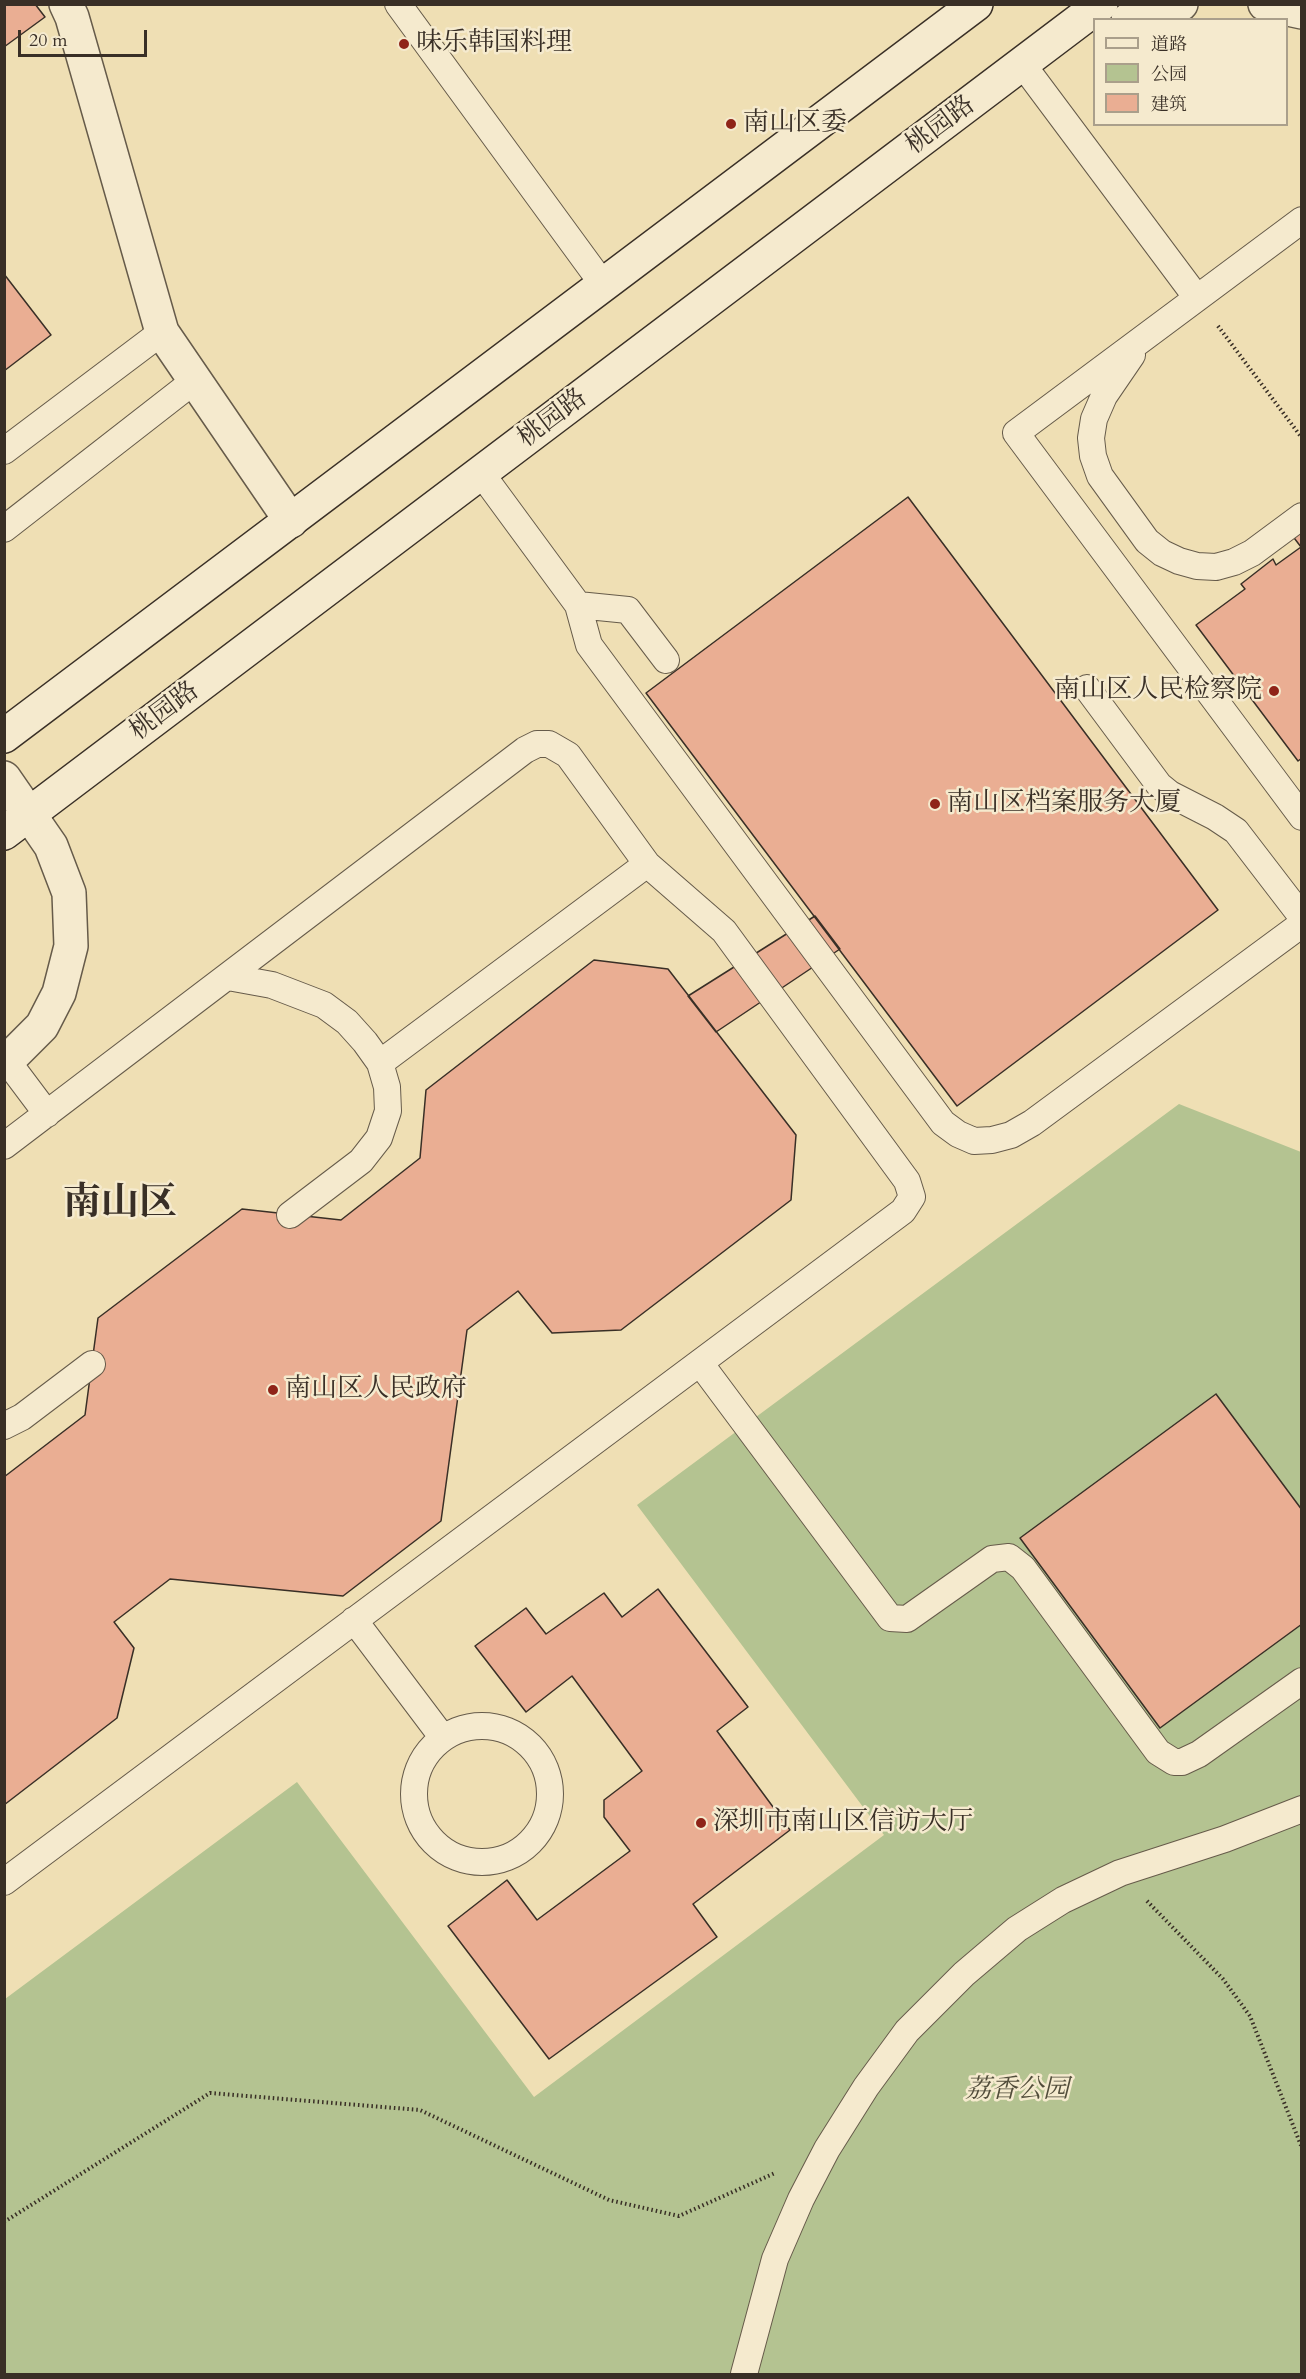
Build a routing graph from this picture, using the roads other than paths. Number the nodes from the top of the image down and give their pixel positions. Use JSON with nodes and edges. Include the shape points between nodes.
{"nodes":[{"id":1,"x":66,"y":4,"type":"edge"},
{"id":2,"x":398,"y":4,"type":"edge"},
{"id":3,"x":976,"y":4,"type":"edge"},
{"id":4,"x":1101,"y":4,"type":"edge"},
{"id":5,"x":1181,"y":4,"type":"edge"},
{"id":6,"x":1264,"y":4,"type":"edge"},
{"id":7,"x":1302,"y":12,"type":"edge"},
{"id":8,"x":1135,"y":18,"type":"edge"},
{"id":9,"x":1093,"y":32,"type":"edge"},
{"id":10,"x":1031,"y":58,"type":"junction"},
{"id":11,"x":1302,"y":220,"type":"edge"},
{"id":12,"x":1302,"y":246,"type":"edge"},
{"id":13,"x":1247,"y":261,"type":"junction"},
{"id":14,"x":602,"y":284,"type":"junction"},
{"id":15,"x":1197,"y":298,"type":"junction"},
{"id":16,"x":162,"y":332,"type":"junction"},
{"id":17,"x":1146,"y":336,"type":"junction"},
{"id":18,"x":194,"y":381,"type":"junction"},
{"id":19,"x":4,"y":451,"type":"edge"},
{"id":20,"x":481,"y":473,"type":"junction"},
{"id":21,"x":1302,"y":516,"type":"edge"},
{"id":22,"x":291,"y":521,"type":"junction"},
{"id":23,"x":4,"y":530,"type":"edge"},
{"id":24,"x":578,"y":605,"type":"junction"},
{"id":25,"x":666,"y":660,"type":"dead end"},
{"id":26,"x":1087,"y":688,"type":"dead end"},
{"id":27,"x":4,"y":736,"type":"edge"},
{"id":28,"x":4,"y":778,"type":"edge"},
{"id":29,"x":30,"y":813,"type":"junction"},
{"id":30,"x":1302,"y":817,"type":"edge"},
{"id":31,"x":4,"y":833,"type":"edge"},
{"id":32,"x":647,"y":864,"type":"junction"},
{"id":33,"x":1302,"y":917,"type":"edge"},
{"id":34,"x":1302,"y":924,"type":"edge"},
{"id":35,"x":228,"y":976,"type":"junction"},
{"id":36,"x":6,"y":1063,"type":"edge"},
{"id":37,"x":380,"y":1063,"type":"junction"},
{"id":38,"x":47,"y":1114,"type":"junction"},
{"id":39,"x":4,"y":1146,"type":"edge"},
{"id":40,"x":290,"y":1215,"type":"dead end"},
{"id":41,"x":700,"y":1363,"type":"junction"},
{"id":42,"x":92,"y":1364,"type":"dead end"},
{"id":43,"x":4,"y":1426,"type":"edge"},
{"id":44,"x":354,"y":1620,"type":"junction"},
{"id":45,"x":1302,"y":1681,"type":"edge"},
{"id":46,"x":443,"y":1738,"type":"junction"},
{"id":47,"x":1302,"y":1809,"type":"edge"},
{"id":48,"x":4,"y":1882,"type":"edge"},
{"id":49,"x":744,"y":2374,"type":"edge"}],
"edges":[{"from":1,"to":16,"type":"main road"},
{"from":2,"to":14,"type":"lane"},
{"from":3,"to":14,"type":"main road"},
{"from":4,"to":10,"type":"main road","name":"桃园路"},
{"from":5,"to":8,"type":"main road"},
{"from":6,"to":7,"type":"main road"},
{"from":9,"to":10,"type":"main road"},
{"from":10,"to":15,"type":"lane"},
{"from":10,"to":20,"type":"main road","name":"桃园路"},
{"from":11,"to":13,"type":"lane"},
{"from":12,"to":13,"type":"lane"},
{"from":13,"to":15,"type":"lane"},
{"from":14,"to":22,"type":"main road"},
{"from":15,"to":17,"type":"lane"},
{"from":16,"to":18,"type":"main road"},
{"from":16,"to":19,"type":"lane"},
{"from":17,"to":21,"type":"lane","via":[[1104,396],[1091,438],[1100,476],[1147,541],[1179,561],[1216,567],[1252,553]]},
{"from":17,"to":30,"type":"lane","via":[[1016,433]]},
{"from":18,"to":22,"type":"main road"},
{"from":18,"to":23,"type":"lane"},
{"from":20,"to":24,"type":"lane"},
{"from":20,"to":29,"type":"main road","name":"桃园路"},
{"from":22,"to":27,"type":"main road"},
{"from":24,"to":25,"type":"lane","via":[[628,610]]},
{"from":24,"to":34,"type":"lane","via":[[589,645],[944,1123],[958,1134],[974,1141],[992,1140],[1032,1123]]},
{"from":26,"to":33,"type":"lane","via":[[1159,785],[1236,831]]},
{"from":28,"to":29,"type":"main road"},
{"from":29,"to":31,"type":"main road","name":"桃园路"},
{"from":29,"to":36,"type":"main road","via":[[51,846],[69,893],[71,946],[55,1001],[42,1026]]},
{"from":32,"to":35,"type":"lane","via":[[568,755],[549,744],[537,744]]},
{"from":32,"to":37,"type":"lane"},
{"from":32,"to":41,"type":"lane","via":[[724,931],[907,1181],[912,1197],[903,1211]]},
{"from":35,"to":37,"type":"lane","via":[[272,985],[324,1005],[347,1022]]},
{"from":35,"to":38,"type":"lane"},
{"from":36,"to":38,"type":"lane"},
{"from":37,"to":40,"type":"lane","via":[[387,1086],[388,1111],[379,1138],[361,1161]]},
{"from":38,"to":39,"type":"lane"},
{"from":41,"to":44,"type":"lane"},
{"from":41,"to":45,"type":"lane","via":[[890,1617],[907,1619],[992,1559],[1008,1557],[1023,1568],[1158,1752],[1174,1762],[1199,1754]]},
{"from":42,"to":43,"type":"lane","via":[[22,1417]]},
{"from":44,"to":46,"type":"lane"},
{"from":44,"to":48,"type":"lane"},
{"from":46,"to":46,"type":"lane","via":[[425,1757],[415,1782],[414,1802],[422,1827],[452,1856],[475,1862],[511,1856],[529,1844],[542,1827],[549,1804],[550,1782],[541,1759],[509,1731],[486,1726],[460,1730]]},
{"from":47,"to":49,"type":"lane","via":[[1120,1873],[1017,1929],[964,1974],[908,2031],[827,2149],[775,2259]]}]}
